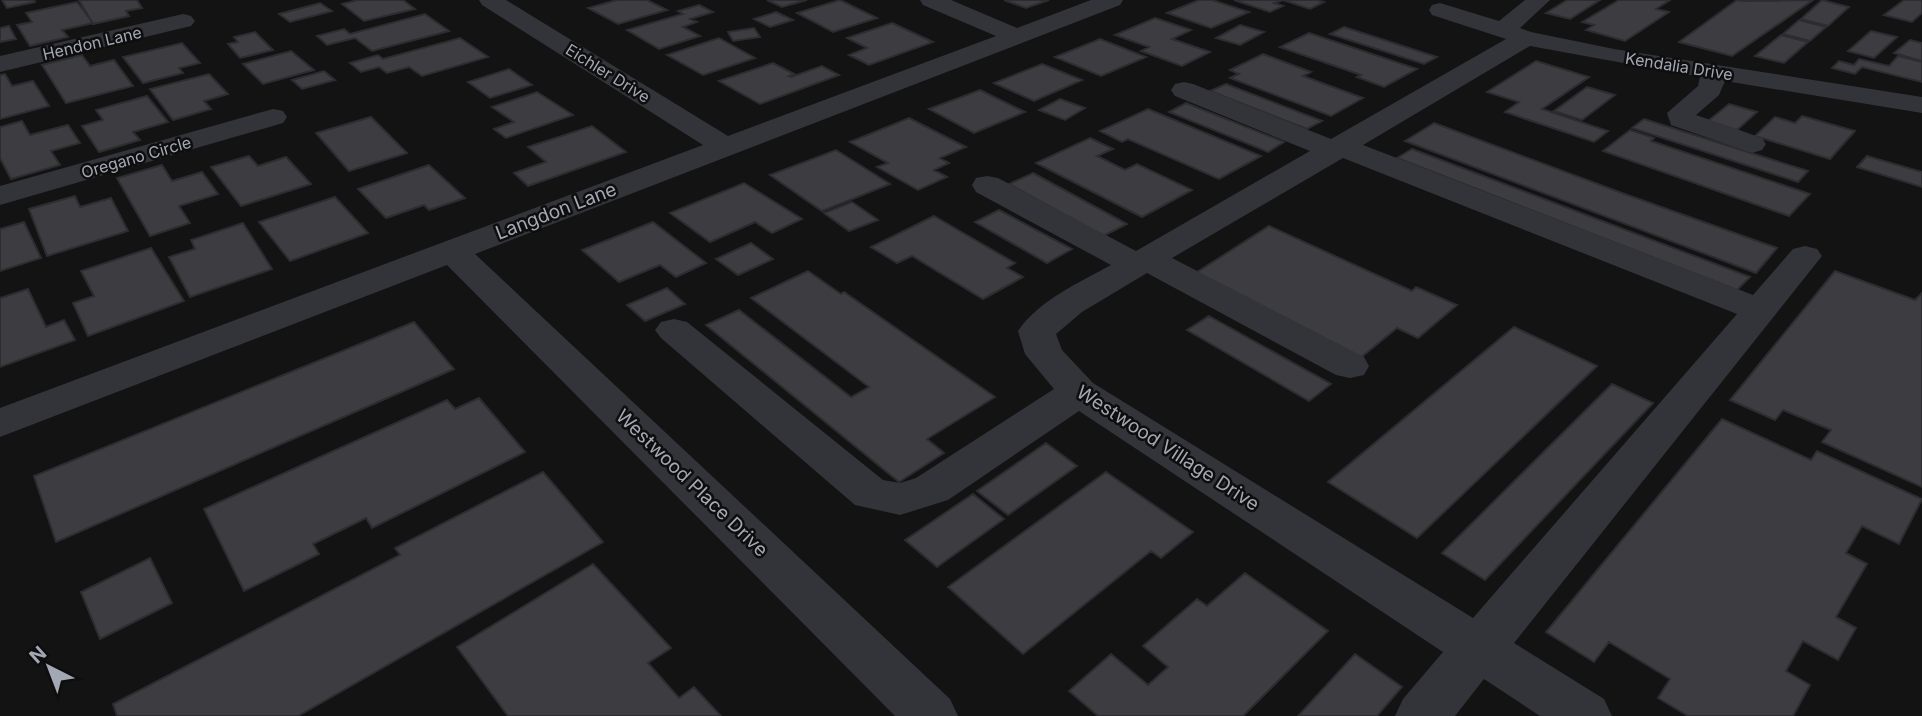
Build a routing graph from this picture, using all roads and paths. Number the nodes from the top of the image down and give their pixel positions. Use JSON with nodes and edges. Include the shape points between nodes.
{"nodes":[{"id":1,"x":490,"y":0,"type":"edge"},
{"id":2,"x":931,"y":0,"type":"edge"},
{"id":3,"x":1112,"y":0,"type":"edge"},
{"id":4,"x":1539,"y":0,"type":"edge"},
{"id":5,"x":1440,"y":10,"type":"dead end"},
{"id":6,"x":183,"y":21,"type":"dead end"},
{"id":7,"x":1515,"y":34,"type":"junction"},
{"id":8,"x":1017,"y":36,"type":"junction"},
{"id":9,"x":0,"y":64,"type":"edge"},
{"id":10,"x":1714,"y":72,"type":"junction"},
{"id":11,"x":1184,"y":90,"type":"dead end"},
{"id":12,"x":1922,"y":105,"type":"edge"},
{"id":13,"x":273,"y":117,"type":"dead end"},
{"id":14,"x":1752,"y":144,"type":"dead end"},
{"id":15,"x":726,"y":147,"type":"junction"},
{"id":16,"x":1339,"y":149,"type":"junction"},
{"id":17,"x":987,"y":185,"type":"dead end"},
{"id":18,"x":0,"y":196,"type":"edge"},
{"id":19,"x":452,"y":251,"type":"junction"},
{"id":20,"x":1805,"y":256,"type":"dead end"},
{"id":21,"x":1141,"y":262,"type":"junction"},
{"id":22,"x":1760,"y":310,"type":"junction"},
{"id":23,"x":674,"y":330,"type":"dead end"},
{"id":24,"x":1350,"y":366,"type":"dead end"},
{"id":25,"x":1079,"y":392,"type":"junction"},
{"id":26,"x":0,"y":422,"type":"edge"},
{"id":27,"x":1479,"y":648,"type":"junction"},
{"id":28,"x":931,"y":716,"type":"edge"},
{"id":29,"x":1422,"y":716,"type":"edge"},
{"id":30,"x":1585,"y":716,"type":"edge"}],
"edges":[{"from":1,"to":15,"type":"street","name":"Eichler Drive"},
{"from":2,"to":8,"type":"street"},
{"from":3,"to":8,"type":"street","name":"Langdon Lane"},
{"from":4,"to":7,"type":"street","name":"Westwood Village Drive"},
{"from":5,"to":7,"type":"street","name":"Kendalia Drive"},
{"from":6,"to":9,"type":"street","name":"Hendon Lane"},
{"from":7,"to":10,"type":"street","name":"Kendalia Drive"},
{"from":7,"to":16,"type":"street","name":"Westwood Village Drive"},
{"from":8,"to":15,"type":"street","name":"Langdon Lane"},
{"from":10,"to":12,"type":"street","name":"Kendalia Drive"},
{"from":10,"to":14,"type":"street","via":[[1710,89],[1681,113],[1681,119]]},
{"from":11,"to":16,"type":"street"},
{"from":13,"to":18,"type":"street","name":"Oregano Circle"},
{"from":15,"to":19,"type":"street","name":"Langdon Lane"},
{"from":16,"to":21,"type":"street","name":"Westwood Village Drive"},
{"from":16,"to":22,"type":"street"},
{"from":17,"to":21,"type":"street"},
{"from":19,"to":26,"type":"street","name":"Langdon Lane"},
{"from":19,"to":28,"type":"street","name":"Westwood Place Drive"},
{"from":20,"to":22,"type":"street"},
{"from":21,"to":24,"type":"street"},
{"from":21,"to":25,"type":"street","name":"Westwood Village Drive","via":[[1069,304],[1037,331],[1044,354]]},
{"from":22,"to":27,"type":"street"},
{"from":23,"to":25,"type":"street","via":[[871,494],[900,499],[932,489]]},
{"from":25,"to":27,"type":"street","name":"Westwood Village Drive"},
{"from":27,"to":29,"type":"street"},
{"from":27,"to":30,"type":"street","name":"Westwood Village Drive"}]}
